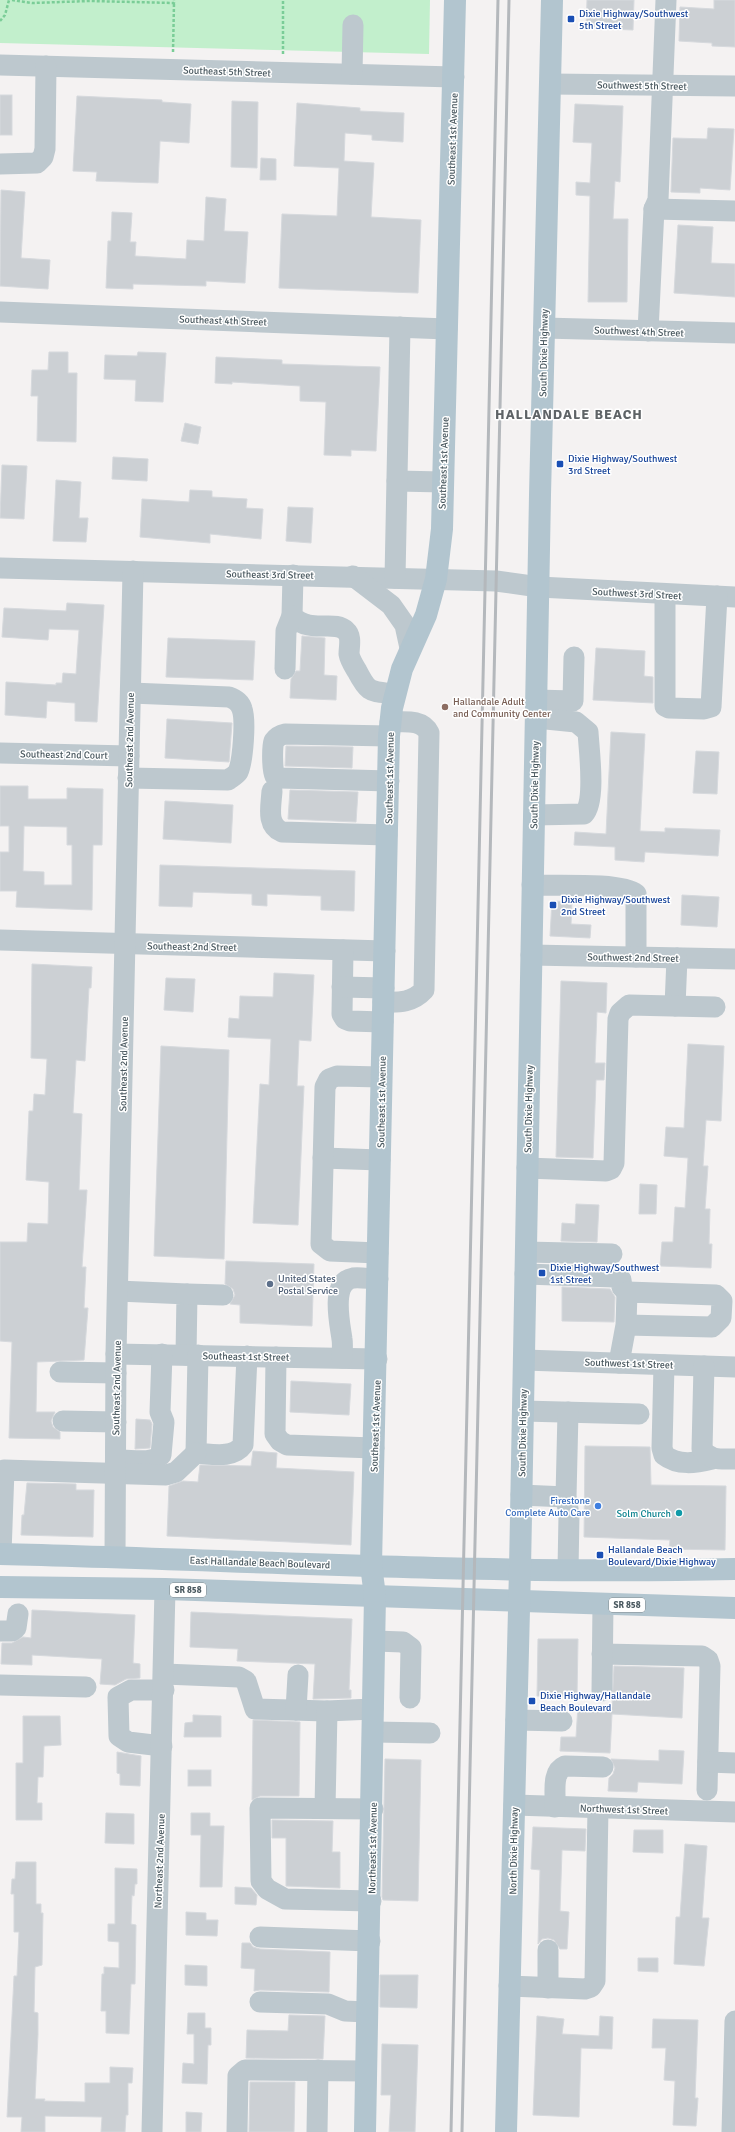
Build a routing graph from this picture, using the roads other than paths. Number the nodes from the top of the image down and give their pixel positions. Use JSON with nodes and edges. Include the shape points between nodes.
{"nodes":[{"id":1,"x":455,"y":0,"type":"edge"},
{"id":2,"x":552,"y":0,"type":"edge"},
{"id":3,"x":666,"y":0,"type":"edge"},
{"id":4,"x":353,"y":25,"type":"dead end"},
{"id":5,"x":0,"y":65,"type":"edge"},
{"id":6,"x":46,"y":66,"type":"junction"},
{"id":7,"x":352,"y":74,"type":"junction"},
{"id":8,"x":454,"y":77,"type":"junction"},
{"id":9,"x":550,"y":84,"type":"junction"},
{"id":10,"x":661,"y":86,"type":"junction"},
{"id":11,"x":735,"y":86,"type":"edge"},
{"id":12,"x":0,"y":164,"type":"edge"},
{"id":13,"x":654,"y":209,"type":"junction"},
{"id":14,"x":735,"y":211,"type":"edge"},
{"id":15,"x":0,"y":312,"type":"edge"},
{"id":16,"x":400,"y":327,"type":"junction"},
{"id":17,"x":544,"y":328,"type":"junction"},
{"id":18,"x":447,"y":329,"type":"junction"},
{"id":19,"x":648,"y":331,"type":"junction"},
{"id":20,"x":735,"y":333,"type":"edge"},
{"id":21,"x":397,"y":481,"type":"junction"},
{"id":22,"x":443,"y":482,"type":"junction"},
{"id":23,"x":0,"y":568,"type":"edge"},
{"id":24,"x":133,"y":571,"type":"junction"},
{"id":25,"x":293,"y":575,"type":"junction"},
{"id":26,"x":353,"y":576,"type":"junction"},
{"id":27,"x":395,"y":578,"type":"junction"},
{"id":28,"x":436,"y":579,"type":"junction"},
{"id":29,"x":539,"y":587,"type":"junction"},
{"id":30,"x":666,"y":594,"type":"junction"},
{"id":31,"x":726,"y":597,"type":"edge"},
{"id":32,"x":292,"y":616,"type":"junction"},
{"id":33,"x":410,"y":648,"type":"junction"},
{"id":34,"x":574,"y":657,"type":"dead end"},
{"id":35,"x":285,"y":669,"type":"dead end"},
{"id":36,"x":131,"y":693,"type":"junction"},
{"id":37,"x":395,"y":694,"type":"junction"},
{"id":38,"x":536,"y":709,"type":"junction"},
{"id":39,"x":390,"y":729,"type":"junction"},
{"id":40,"x":0,"y":752,"type":"edge"},
{"id":41,"x":129,"y":756,"type":"junction"},
{"id":42,"x":128,"y":778,"type":"junction"},
{"id":43,"x":389,"y":781,"type":"junction"},
{"id":44,"x":272,"y":791,"type":"dead end"},
{"id":45,"x":534,"y":815,"type":"junction"},
{"id":46,"x":388,"y":835,"type":"junction"},
{"id":47,"x":532,"y":885,"type":"junction"},
{"id":48,"x":0,"y":940,"type":"edge"},
{"id":49,"x":126,"y":944,"type":"junction"},
{"id":50,"x":343,"y":950,"type":"junction"},
{"id":51,"x":385,"y":951,"type":"junction"},
{"id":52,"x":531,"y":954,"type":"junction"},
{"id":53,"x":636,"y":957,"type":"junction"},
{"id":54,"x":677,"y":958,"type":"junction"},
{"id":55,"x":735,"y":959,"type":"edge"},
{"id":56,"x":342,"y":987,"type":"junction"},
{"id":57,"x":383,"y":1004,"type":"junction"},
{"id":58,"x":675,"y":1006,"type":"junction"},
{"id":59,"x":715,"y":1007,"type":"dead end"},
{"id":60,"x":381,"y":1077,"type":"junction"},
{"id":61,"x":323,"y":1158,"type":"junction"},
{"id":62,"x":380,"y":1160,"type":"junction"},
{"id":63,"x":527,"y":1168,"type":"junction"},
{"id":64,"x":526,"y":1252,"type":"junction"},
{"id":65,"x":378,"y":1253,"type":"junction"},
{"id":66,"x":612,"y":1254,"type":"dead end"},
{"id":67,"x":525,"y":1274,"type":"junction"},
{"id":68,"x":378,"y":1279,"type":"junction"},
{"id":69,"x":118,"y":1291,"type":"junction"},
{"id":70,"x":627,"y":1292,"type":"junction"},
{"id":71,"x":187,"y":1294,"type":"junction"},
{"id":72,"x":223,"y":1295,"type":"dead end"},
{"id":73,"x":626,"y":1325,"type":"junction"},
{"id":74,"x":162,"y":1354,"type":"junction"},
{"id":75,"x":192,"y":1355,"type":"junction"},
{"id":76,"x":247,"y":1356,"type":"junction"},
{"id":77,"x":276,"y":1357,"type":"junction"},
{"id":78,"x":342,"y":1358,"type":"junction"},
{"id":79,"x":377,"y":1359,"type":"junction"},
{"id":80,"x":524,"y":1360,"type":"junction"},
{"id":81,"x":116,"y":1363,"type":"junction"},
{"id":82,"x":619,"y":1363,"type":"junction"},
{"id":83,"x":664,"y":1365,"type":"junction"},
{"id":84,"x":704,"y":1366,"type":"junction"},
{"id":85,"x":735,"y":1367,"type":"edge"},
{"id":86,"x":60,"y":1372,"type":"dead end"},
{"id":87,"x":523,"y":1411,"type":"junction"},
{"id":88,"x":568,"y":1412,"type":"junction"},
{"id":89,"x":639,"y":1414,"type":"dead end"},
{"id":90,"x":62,"y":1421,"type":"dead end"},
{"id":91,"x":116,"y":1422,"type":"junction"},
{"id":92,"x":374,"y":1448,"type":"junction"},
{"id":93,"x":196,"y":1453,"type":"junction"},
{"id":94,"x":712,"y":1459,"type":"junction"},
{"id":95,"x":735,"y":1459,"type":"edge"},
{"id":96,"x":116,"y":1467,"type":"junction"},
{"id":97,"x":521,"y":1495,"type":"junction"},
{"id":98,"x":566,"y":1497,"type":"junction"},
{"id":99,"x":115,"y":1557,"type":"junction"},
{"id":100,"x":0,"y":1561,"type":"edge"},
{"id":101,"x":371,"y":1565,"type":"junction"},
{"id":102,"x":520,"y":1569,"type":"junction"},
{"id":103,"x":735,"y":1569,"type":"edge"},
{"id":104,"x":568,"y":1570,"type":"junction"},
{"id":105,"x":0,"y":1588,"type":"edge"},
{"id":106,"x":165,"y":1589,"type":"junction"},
{"id":107,"x":375,"y":1596,"type":"junction"},
{"id":108,"x":519,"y":1601,"type":"junction"},
{"id":109,"x":603,"y":1604,"type":"junction"},
{"id":110,"x":735,"y":1608,"type":"edge"},
{"id":111,"x":18,"y":1614,"type":"dead end"},
{"id":112,"x":0,"y":1631,"type":"edge"},
{"id":113,"x":374,"y":1641,"type":"junction"},
{"id":114,"x":602,"y":1654,"type":"junction"},
{"id":115,"x":298,"y":1675,"type":"dead end"},
{"id":116,"x":164,"y":1682,"type":"junction"},
{"id":117,"x":0,"y":1685,"type":"edge"},
{"id":118,"x":86,"y":1687,"type":"dead end"},
{"id":119,"x":602,"y":1691,"type":"dead end"},
{"id":120,"x":410,"y":1698,"type":"dead end"},
{"id":121,"x":373,"y":1709,"type":"junction"},
{"id":122,"x":296,"y":1710,"type":"junction"},
{"id":123,"x":327,"y":1711,"type":"junction"},
{"id":124,"x":516,"y":1720,"type":"junction"},
{"id":125,"x":562,"y":1721,"type":"dead end"},
{"id":126,"x":374,"y":1732,"type":"junction"},
{"id":127,"x":430,"y":1733,"type":"dead end"},
{"id":128,"x":162,"y":1746,"type":"junction"},
{"id":129,"x":708,"y":1762,"type":"junction"},
{"id":130,"x":735,"y":1763,"type":"edge"},
{"id":131,"x":603,"y":1767,"type":"dead end"},
{"id":132,"x":707,"y":1790,"type":"dead end"},
{"id":133,"x":514,"y":1805,"type":"junction"},
{"id":134,"x":555,"y":1807,"type":"junction"},
{"id":135,"x":325,"y":1808,"type":"junction"},
{"id":136,"x":598,"y":1808,"type":"junction"},
{"id":137,"x":373,"y":1809,"type":"junction"},
{"id":138,"x":735,"y":1812,"type":"edge"},
{"id":139,"x":371,"y":1901,"type":"junction"},
{"id":140,"x":260,"y":1937,"type":"dead end"},
{"id":141,"x":370,"y":1941,"type":"junction"},
{"id":142,"x":548,"y":1950,"type":"dead end"},
{"id":143,"x":509,"y":1986,"type":"junction"},
{"id":144,"x":548,"y":1988,"type":"junction"},
{"id":145,"x":260,"y":2002,"type":"dead end"},
{"id":146,"x":367,"y":2012,"type":"junction"},
{"id":147,"x":735,"y":2021,"type":"edge"},
{"id":148,"x":318,"y":2070,"type":"junction"},
{"id":149,"x":366,"y":2071,"type":"junction"},
{"id":150,"x":734,"y":2101,"type":"edge"},
{"id":151,"x":152,"y":2132,"type":"edge"},
{"id":152,"x":237,"y":2132,"type":"edge"},
{"id":153,"x":316,"y":2132,"type":"edge"},
{"id":154,"x":365,"y":2132,"type":"edge"},
{"id":155,"x":506,"y":2132,"type":"edge"},
{"id":156,"x":732,"y":2132,"type":"edge"}],
"edges":[{"from":1,"to":8,"type":"main road","name":"Southeast 1st Avenue"},
{"from":2,"to":9,"type":"main road","name":"South Dixie Highway"},
{"from":3,"to":10,"type":"street"},
{"from":4,"to":7,"type":"street"},
{"from":5,"to":6,"type":"street","name":"Southeast 5th Street"},
{"from":6,"to":7,"type":"street","name":"Southeast 5th Street"},
{"from":6,"to":12,"type":"street","via":[[43,157],[37,163]]},
{"from":7,"to":8,"type":"street","name":"Southeast 5th Street"},
{"from":8,"to":18,"type":"main road","name":"Southeast 1st Avenue"},
{"from":9,"to":10,"type":"street","name":"Southwest 5th Street"},
{"from":9,"to":17,"type":"main road","name":"South Dixie Highway"},
{"from":10,"to":11,"type":"street","name":"Southwest 5th Street"},
{"from":10,"to":13,"type":"street","via":[[658,200]]},
{"from":13,"to":14,"type":"street"},
{"from":13,"to":19,"type":"street"},
{"from":15,"to":16,"type":"street","name":"Southeast 4th Street"},
{"from":16,"to":18,"type":"street","name":"Southeast 4th Street"},
{"from":16,"to":21,"type":"street"},
{"from":17,"to":19,"type":"street","name":"Southwest 4th Street"},
{"from":17,"to":29,"type":"main road","name":"South Dixie Highway"},
{"from":18,"to":22,"type":"main road","name":"Southeast 1st Avenue"},
{"from":19,"to":20,"type":"street","name":"Southwest 4th Street"},
{"from":21,"to":22,"type":"street"},
{"from":21,"to":27,"type":"street"},
{"from":22,"to":28,"type":"main road","name":"Southeast 1st Avenue","via":[[442,529]]},
{"from":23,"to":24,"type":"street","name":"Southeast 3rd Street"},
{"from":24,"to":25,"type":"street","name":"Southeast 3rd Street"},
{"from":24,"to":36,"type":"street","name":"Southeast 2nd Avenue"},
{"from":25,"to":26,"type":"street","name":"Southeast 3rd Street"},
{"from":25,"to":32,"type":"street"},
{"from":26,"to":27,"type":"street","name":"Southeast 3rd Street"},
{"from":26,"to":33,"type":"street","via":[[391,605],[405,625]]},
{"from":27,"to":28,"type":"street","name":"Southeast 3rd Street"},
{"from":28,"to":29,"type":"street","name":"Southeast 3rd Street"},
{"from":28,"to":33,"type":"main road","name":"Southeast 1st Avenue","via":[[426,615]]},
{"from":29,"to":30,"type":"street","name":"Southwest 3rd Street"},
{"from":29,"to":38,"type":"main road","name":"South Dixie Highway"},
{"from":30,"to":31,"type":"street","name":"Southwest 3rd Street"},
{"from":30,"to":31,"type":"street","via":[[665,706],[669,708],[711,707]]},
{"from":32,"to":35,"type":"street","via":[[286,631]]},
{"from":32,"to":37,"type":"street","via":[[305,626],[340,627],[347,631],[350,638],[349,657],[365,687],[372,691]]},
{"from":33,"to":37,"type":"main road","name":"Southeast 1st Avenue"},
{"from":34,"to":38,"type":"street","via":[[573,701]]},
{"from":36,"to":41,"type":"street","name":"Southeast 2nd Avenue"},
{"from":36,"to":42,"type":"street","via":[[229,697],[237,700],[243,710],[243,727],[240,765],[237,774],[228,780]]},
{"from":37,"to":39,"type":"main road","name":"Southeast 1st Avenue"},
{"from":38,"to":45,"type":"main road","name":"South Dixie Highway"},
{"from":38,"to":45,"type":"street","via":[[576,722],[588,732],[590,796],[588,810],[584,814]]},
{"from":39,"to":43,"type":"main road","name":"Southeast 1st Avenue"},
{"from":39,"to":43,"type":"street","via":[[278,736],[274,742],[273,772],[280,778]]},
{"from":39,"to":57,"type":"street","via":[[420,723],[430,732],[424,990],[409,1001]]},
{"from":40,"to":41,"type":"street","name":"Southeast 2nd Court"},
{"from":41,"to":42,"type":"street","name":"Southeast 2nd Avenue"},
{"from":42,"to":49,"type":"street","name":"Southeast 2nd Avenue"},
{"from":43,"to":46,"type":"main road","name":"Southeast 1st Avenue"},
{"from":44,"to":46,"type":"street","via":[[271,822],[282,832]]},
{"from":45,"to":47,"type":"main road","name":"South Dixie Highway"},
{"from":46,"to":51,"type":"main road","name":"Southeast 1st Avenue"},
{"from":47,"to":52,"type":"main road","name":"South Dixie Highway"},
{"from":47,"to":53,"type":"street","via":[[614,887],[631,890],[636,894]]},
{"from":48,"to":49,"type":"street","name":"Southeast 2nd Street"},
{"from":49,"to":50,"type":"street","name":"Southeast 2nd Street"},
{"from":49,"to":69,"type":"street","name":"Southeast 2nd Avenue"},
{"from":50,"to":51,"type":"street","name":"Southeast 2nd Street"},
{"from":50,"to":56,"type":"street"},
{"from":51,"to":57,"type":"main road","name":"Southeast 1st Avenue"},
{"from":52,"to":53,"type":"street","name":"Southwest 2nd Street"},
{"from":52,"to":63,"type":"main road","name":"South Dixie Highway"},
{"from":53,"to":54,"type":"street","name":"Southwest 2nd Street"},
{"from":54,"to":55,"type":"street","name":"Southwest 2nd Street"},
{"from":54,"to":58,"type":"street"},
{"from":56,"to":57,"type":"street"},
{"from":56,"to":57,"type":"street","via":[[342,1014],[345,1019],[350,1021]]},
{"from":57,"to":60,"type":"main road","name":"Southeast 1st Avenue"},
{"from":58,"to":59,"type":"street"},
{"from":58,"to":63,"type":"street","via":[[629,1005],[620,1013],[614,1163],[611,1169],[606,1171]]},
{"from":60,"to":61,"type":"street","via":[[337,1076],[330,1079],[325,1087]]},
{"from":60,"to":62,"type":"main road","name":"Southeast 1st Avenue"},
{"from":61,"to":62,"type":"street"},
{"from":61,"to":65,"type":"street","via":[[321,1244],[330,1252]]},
{"from":62,"to":65,"type":"main road","name":"Southeast 1st Avenue"},
{"from":63,"to":64,"type":"main road","name":"South Dixie Highway"},
{"from":64,"to":66,"type":"street"},
{"from":64,"to":67,"type":"main road","name":"South Dixie Highway"},
{"from":65,"to":68,"type":"main road","name":"Southeast 1st Avenue"},
{"from":67,"to":70,"type":"street","via":[[615,1277],[620,1280]]},
{"from":67,"to":80,"type":"main road","name":"South Dixie Highway"},
{"from":68,"to":78,"type":"street","via":[[352,1278],[339,1290],[338,1326],[342,1340]]},
{"from":68,"to":79,"type":"main road","name":"Southeast 1st Avenue"},
{"from":69,"to":71,"type":"street"},
{"from":69,"to":81,"type":"street","name":"Southeast 2nd Avenue"},
{"from":70,"to":73,"type":"street"},
{"from":70,"to":73,"type":"street","via":[[716,1295],[722,1301],[718,1323],[712,1327]]},
{"from":71,"to":72,"type":"street"},
{"from":71,"to":75,"type":"street"},
{"from":73,"to":82,"type":"street"},
{"from":74,"to":75,"type":"street","name":"Southeast 1st Street"},
{"from":74,"to":81,"type":"street","name":"Southeast 1st Street"},
{"from":74,"to":96,"type":"street","via":[[160,1412],[164,1422],[161,1455],[156,1459]]},
{"from":75,"to":76,"type":"street","name":"Southeast 1st Street"},
{"from":75,"to":93,"type":"street"},
{"from":76,"to":77,"type":"street","name":"Southeast 1st Street"},
{"from":76,"to":93,"type":"street","via":[[243,1446],[232,1454]]},
{"from":77,"to":78,"type":"street","name":"Southeast 1st Street"},
{"from":77,"to":92,"type":"street","via":[[275,1434],[280,1441],[287,1445]]},
{"from":78,"to":79,"type":"street","name":"Southeast 1st Street"},
{"from":79,"to":92,"type":"main road","name":"Southeast 1st Avenue"},
{"from":80,"to":82,"type":"street","name":"Southwest 1st Street"},
{"from":80,"to":87,"type":"main road","name":"South Dixie Highway"},
{"from":81,"to":86,"type":"street","name":"Southeast 1st Street"},
{"from":81,"to":91,"type":"street","name":"Southeast 2nd Avenue"},
{"from":82,"to":83,"type":"street","name":"Southwest 1st Street"},
{"from":83,"to":84,"type":"street","name":"Southwest 1st Street"},
{"from":83,"to":94,"type":"street","via":[[664,1455],[677,1462],[698,1463]]},
{"from":84,"to":85,"type":"street","name":"Southwest 1st Street"},
{"from":84,"to":94,"type":"street","via":[[702,1449]]},
{"from":87,"to":88,"type":"street"},
{"from":87,"to":97,"type":"main road","name":"South Dixie Highway"},
{"from":88,"to":89,"type":"street"},
{"from":88,"to":98,"type":"street"},
{"from":90,"to":91,"type":"street"},
{"from":91,"to":96,"type":"street","name":"Southeast 2nd Avenue"},
{"from":92,"to":101,"type":"main road","name":"Southeast 1st Avenue"},
{"from":93,"to":96,"type":"street","via":[[176,1472],[166,1475]]},
{"from":94,"to":95,"type":"street"},
{"from":96,"to":99,"type":"street","name":"Southeast 2nd Avenue"},
{"from":96,"to":100,"type":"street","via":[[4,1470]]},
{"from":97,"to":98,"type":"street"},
{"from":97,"to":102,"type":"main road","name":"South Dixie Highway"},
{"from":98,"to":104,"type":"street","via":[[569,1515]]},
{"from":99,"to":100,"type":"main road","via":[[86,1573]]},
{"from":99,"to":101,"type":"main road","name":"East Hallandale Beach Boulevard"},
{"from":101,"to":102,"type":"main road","name":"East Hallandale Beach Boulevard"},
{"from":101,"to":107,"type":"main road","name":"Northeast 1st Avenue"},
{"from":102,"to":104,"type":"main road","name":"East Hallandale Beach Boulevard"},
{"from":102,"to":108,"type":"main road","name":"North Dixie Highway"},
{"from":103,"to":104,"type":"main road","name":"East Hallandale Beach Boulevard"},
{"from":105,"to":106,"type":"main road","number":"SR 858"},
{"from":106,"to":107,"type":"main road","number":"SR 858"},
{"from":106,"to":116,"type":"street","name":"Northeast 2nd Avenue"},
{"from":107,"to":108,"type":"main road","number":"SR 858"},
{"from":107,"to":113,"type":"main road","name":"Northeast 1st Avenue"},
{"from":108,"to":109,"type":"main road","number":"SR 858"},
{"from":108,"to":124,"type":"main road","name":"North Dixie Highway"},
{"from":109,"to":110,"type":"main road","number":"SR 858"},
{"from":109,"to":114,"type":"street"},
{"from":111,"to":112,"type":"street","via":[[16,1628],[12,1631]]},
{"from":113,"to":120,"type":"street","via":[[403,1642],[411,1648]]},
{"from":113,"to":121,"type":"main road","name":"Northeast 1st Avenue"},
{"from":114,"to":119,"type":"street"},
{"from":114,"to":129,"type":"street","via":[[702,1656],[708,1660]]},
{"from":115,"to":122,"type":"street"},
{"from":116,"to":122,"type":"street","via":[[239,1677],[246,1682],[255,1709]]},
{"from":116,"to":128,"type":"street","name":"Northeast 2nd Avenue"},
{"from":116,"to":128,"type":"street","via":[[131,1690],[118,1697],[119,1736],[128,1742]]},
{"from":117,"to":118,"type":"street"},
{"from":121,"to":123,"type":"street"},
{"from":121,"to":126,"type":"main road","name":"Northeast 1st Avenue"},
{"from":122,"to":123,"type":"street"},
{"from":123,"to":135,"type":"street"},
{"from":124,"to":125,"type":"street"},
{"from":124,"to":133,"type":"main road","name":"North Dixie Highway"},
{"from":126,"to":127,"type":"street"},
{"from":126,"to":137,"type":"main road","name":"Northeast 1st Avenue"},
{"from":128,"to":151,"type":"street","name":"Northeast 2nd Avenue"},
{"from":129,"to":130,"type":"street"},
{"from":129,"to":132,"type":"street"},
{"from":131,"to":134,"type":"street","via":[[560,1768],[556,1773]]},
{"from":133,"to":134,"type":"street","name":"Northwest 1st Street"},
{"from":133,"to":143,"type":"main road","name":"North Dixie Highway"},
{"from":134,"to":136,"type":"street","name":"Northwest 1st Street"},
{"from":135,"to":137,"type":"street"},
{"from":135,"to":139,"type":"street","via":[[260,1808],[261,1881],[267,1889],[285,1899]]},
{"from":136,"to":138,"type":"street","name":"Northwest 1st Street"},
{"from":136,"to":144,"type":"street","via":[[595,1981],[591,1987],[585,1989]]},
{"from":137,"to":139,"type":"main road","name":"Northeast 1st Avenue"},
{"from":139,"to":141,"type":"main road","name":"Northeast 1st Avenue"},
{"from":140,"to":141,"type":"street"},
{"from":141,"to":146,"type":"main road","name":"Northeast 1st Avenue"},
{"from":142,"to":144,"type":"street"},
{"from":143,"to":144,"type":"street"},
{"from":143,"to":155,"type":"main road","name":"North Dixie Highway"},
{"from":145,"to":146,"type":"street","via":[[328,2004],[345,2011]]},
{"from":146,"to":149,"type":"main road","name":"Northeast 1st Avenue"},
{"from":147,"to":150,"type":"street"},
{"from":148,"to":149,"type":"street"},
{"from":148,"to":152,"type":"street","via":[[241,2072],[238,2076]]},
{"from":148,"to":153,"type":"street"},
{"from":149,"to":154,"type":"main road","name":"Northeast 1st Avenue"},
{"from":150,"to":156,"type":"street"}]}
